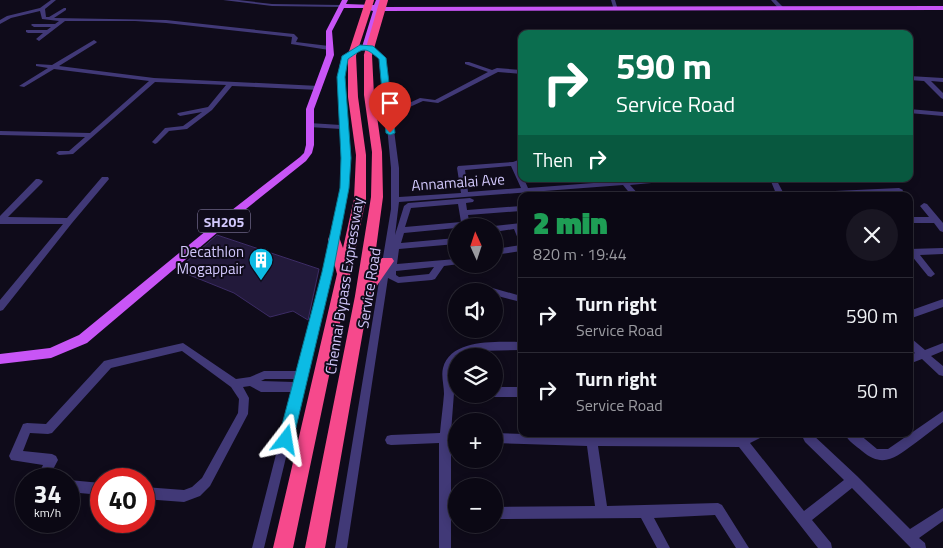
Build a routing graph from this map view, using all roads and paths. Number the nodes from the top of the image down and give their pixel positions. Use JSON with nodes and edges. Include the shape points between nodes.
{"nodes":[{"id":1,"x":54,"y":0,"type":"edge"},
{"id":2,"x":225,"y":0,"type":"edge"},
{"id":3,"x":239,"y":0,"type":"edge"},
{"id":4,"x":282,"y":0,"type":"edge"},
{"id":5,"x":384,"y":0,"type":"edge"},
{"id":6,"x":613,"y":0,"type":"edge"},
{"id":7,"x":773,"y":0,"type":"edge"},
{"id":8,"x":343,"y":3,"type":"edge"},
{"id":9,"x":374,"y":5,"type":"edge"},
{"id":10,"x":942,"y":5,"type":"edge"},
{"id":11,"x":616,"y":8,"type":"junction"},
{"id":12,"x":781,"y":8,"type":"junction"},
{"id":13,"x":42,"y":9,"type":"junction"},
{"id":14,"x":64,"y":9,"type":"dead end"},
{"id":15,"x":49,"y":19,"type":"junction"},
{"id":16,"x":64,"y":20,"type":"junction"},
{"id":17,"x":0,"y":22,"type":"edge"},
{"id":18,"x":34,"y":25,"type":"dead end"},
{"id":19,"x":57,"y":26,"type":"junction"},
{"id":20,"x":28,"y":31,"type":"dead end"},
{"id":21,"x":48,"y":32,"type":"junction"},
{"id":22,"x":39,"y":39,"type":"dead end"},
{"id":23,"x":94,"y":42,"type":"dead end"},
{"id":24,"x":329,"y":48,"type":"junction"},
{"id":25,"x":362,"y":51,"type":"junction"},
{"id":26,"x":467,"y":63,"type":"dead end"},
{"id":27,"x":38,"y":65,"type":"dead end"},
{"id":28,"x":53,"y":68,"type":"junction"},
{"id":29,"x":492,"y":72,"type":"junction"},
{"id":30,"x":518,"y":72,"type":"edge"},
{"id":31,"x":913,"y":78,"type":"edge"},
{"id":32,"x":926,"y":79,"type":"junction"},
{"id":33,"x":154,"y":80,"type":"junction"},
{"id":34,"x":943,"y":80,"type":"edge"},
{"id":35,"x":230,"y":84,"type":"junction"},
{"id":36,"x":22,"y":86,"type":"dead end"},
{"id":37,"x":319,"y":88,"type":"junction"},
{"id":38,"x":943,"y":97,"type":"edge"},
{"id":39,"x":210,"y":109,"type":"junction"},
{"id":40,"x":913,"y":111,"type":"edge"},
{"id":41,"x":180,"y":114,"type":"dead end"},
{"id":42,"x":943,"y":114,"type":"edge"},
{"id":43,"x":388,"y":115,"type":"junction"},
{"id":44,"x":309,"y":125,"type":"junction"},
{"id":45,"x":344,"y":127,"type":"junction"},
{"id":46,"x":0,"y":134,"type":"edge"},
{"id":47,"x":12,"y":134,"type":"junction"},
{"id":48,"x":92,"y":135,"type":"junction"},
{"id":49,"x":0,"y":142,"type":"edge"},
{"id":50,"x":156,"y":142,"type":"dead end"},
{"id":51,"x":59,"y":153,"type":"dead end"},
{"id":52,"x":518,"y":162,"type":"edge"},
{"id":53,"x":105,"y":179,"type":"dead end"},
{"id":54,"x":39,"y":180,"type":"dead end"},
{"id":55,"x":637,"y":182,"type":"edge"},
{"id":56,"x":625,"y":183,"type":"junction"},
{"id":57,"x":899,"y":190,"type":"dead end"},
{"id":58,"x":545,"y":192,"type":"edge"},
{"id":59,"x":633,"y":192,"type":"edge"},
{"id":60,"x":858,"y":192,"type":"edge"},
{"id":61,"x":518,"y":194,"type":"edge"},
{"id":62,"x":518,"y":195,"type":"edge"},
{"id":63,"x":462,"y":197,"type":"junction"},
{"id":64,"x":395,"y":200,"type":"junction"},
{"id":65,"x":409,"y":202,"type":"junction"},
{"id":66,"x":924,"y":206,"type":"dead end"},
{"id":67,"x":494,"y":209,"type":"junction"},
{"id":68,"x":518,"y":209,"type":"edge"},
{"id":69,"x":464,"y":213,"type":"junction"},
{"id":70,"x":463,"y":218,"type":"edge"},
{"id":71,"x":464,"y":218,"type":"edge"},
{"id":72,"x":495,"y":218,"type":"edge"},
{"id":73,"x":1,"y":220,"type":"edge"},
{"id":74,"x":913,"y":220,"type":"edge"},
{"id":75,"x":936,"y":220,"type":"junction"},
{"id":76,"x":69,"y":221,"type":"junction"},
{"id":77,"x":518,"y":226,"type":"edge"},
{"id":78,"x":448,"y":227,"type":"edge"},
{"id":79,"x":503,"y":227,"type":"edge"},
{"id":80,"x":943,"y":229,"type":"edge"},
{"id":81,"x":402,"y":230,"type":"junction"},
{"id":82,"x":334,"y":240,"type":"junction"},
{"id":83,"x":448,"y":242,"type":"edge"},
{"id":84,"x":397,"y":246,"type":"junction"},
{"id":85,"x":518,"y":248,"type":"edge"},
{"id":86,"x":503,"y":251,"type":"edge"},
{"id":87,"x":943,"y":251,"type":"edge"},
{"id":88,"x":913,"y":252,"type":"edge"},
{"id":89,"x":913,"y":254,"type":"edge"},
{"id":90,"x":448,"y":263,"type":"edge"},
{"id":91,"x":389,"y":264,"type":"junction"},
{"id":92,"x":441,"y":264,"type":"junction"},
{"id":93,"x":931,"y":274,"type":"dead end"},
{"id":94,"x":344,"y":276,"type":"junction"},
{"id":95,"x":503,"y":294,"type":"edge"},
{"id":96,"x":4,"y":296,"type":"edge"},
{"id":97,"x":362,"y":296,"type":"junction"},
{"id":98,"x":518,"y":298,"type":"edge"},
{"id":99,"x":943,"y":303,"type":"edge"},
{"id":100,"x":0,"y":307,"type":"edge"},
{"id":101,"x":913,"y":314,"type":"edge"},
{"id":102,"x":913,"y":345,"type":"edge"},
{"id":103,"x":518,"y":346,"type":"edge"},
{"id":104,"x":472,"y":348,"type":"edge"},
{"id":105,"x":943,"y":348,"type":"edge"},
{"id":106,"x":923,"y":354,"type":"junction"},
{"id":107,"x":913,"y":358,"type":"edge"},
{"id":108,"x":0,"y":359,"type":"edge"},
{"id":109,"x":448,"y":367,"type":"edge"},
{"id":110,"x":943,"y":372,"type":"edge"},
{"id":111,"x":302,"y":375,"type":"junction"},
{"id":112,"x":448,"y":380,"type":"edge"},
{"id":113,"x":251,"y":381,"type":"junction"},
{"id":114,"x":235,"y":384,"type":"junction"},
{"id":115,"x":299,"y":386,"type":"junction"},
{"id":116,"x":503,"y":392,"type":"edge"},
{"id":117,"x":518,"y":392,"type":"edge"},
{"id":118,"x":943,"y":416,"type":"edge"},
{"id":119,"x":448,"y":437,"type":"edge"},
{"id":120,"x":751,"y":437,"type":"edge"},
{"id":121,"x":854,"y":437,"type":"edge"},
{"id":122,"x":503,"y":438,"type":"edge"},
{"id":123,"x":604,"y":438,"type":"edge"},
{"id":124,"x":809,"y":438,"type":"dead end"},
{"id":125,"x":391,"y":440,"type":"dead end"},
{"id":126,"x":592,"y":441,"type":"junction"},
{"id":127,"x":742,"y":442,"type":"junction"},
{"id":128,"x":891,"y":454,"type":"joint"},
{"id":129,"x":48,"y":468,"type":"edge"},
{"id":130,"x":853,"y":480,"type":"junction"},
{"id":131,"x":155,"y":494,"type":"edge"},
{"id":132,"x":602,"y":511,"type":"junction"},
{"id":133,"x":644,"y":512,"type":"junction"},
{"id":134,"x":503,"y":513,"type":"edge"},
{"id":135,"x":943,"y":514,"type":"edge"},
{"id":136,"x":804,"y":519,"type":"junction"},
{"id":137,"x":448,"y":530,"type":"edge"},
{"id":138,"x":910,"y":537,"type":"junction"},
{"id":139,"x":258,"y":548,"type":"edge"},
{"id":140,"x":283,"y":548,"type":"edge"},
{"id":141,"x":314,"y":548,"type":"edge"},
{"id":142,"x":341,"y":548,"type":"edge"},
{"id":143,"x":445,"y":548,"type":"edge"},
{"id":144,"x":664,"y":548,"type":"edge"},
{"id":145,"x":743,"y":548,"type":"edge"},
{"id":146,"x":826,"y":548,"type":"edge"},
{"id":147,"x":920,"y":548,"type":"edge"}],
"edges":[{"from":1,"to":13,"type":"street"},
{"from":2,"to":8,"type":"street","via":[[272,5]]},
{"from":3,"to":4,"type":"street"},
{"from":5,"to":25,"type":"highway","name":"Chennai Bypass Expressway","bridge":true},
{"from":6,"to":11,"type":"street"},
{"from":7,"to":12,"type":"street"},
{"from":8,"to":9,"type":"main road"},
{"from":8,"to":24,"type":"main road","number":"SH205","via":[[329,31]]},
{"from":9,"to":11,"type":"main road","via":[[393,8]]},
{"from":9,"to":25,"type":"highway","name":"Chennai Bypass Expressway","bridge":true},
{"from":9,"to":25,"type":"main road"},
{"from":10,"to":12,"type":"main road"},
{"from":11,"to":12,"type":"main road"},
{"from":13,"to":15,"type":"street","via":[[44,18]]},
{"from":13,"to":17,"type":"street"},
{"from":14,"to":15,"type":"street"},
{"from":15,"to":16,"type":"street"},
{"from":16,"to":19,"type":"street"},
{"from":16,"to":24,"type":"street","via":[[184,23],[294,36],[292,43]]},
{"from":18,"to":19,"type":"street"},
{"from":19,"to":21,"type":"street"},
{"from":20,"to":21,"type":"street"},
{"from":21,"to":22,"type":"street"},
{"from":23,"to":28,"type":"street"},
{"from":24,"to":37,"type":"main road","number":"SH205","via":[[330,55]]},
{"from":25,"to":43,"type":"street","name":"Service Road","via":[[370,48],[383,58]]},
{"from":25,"to":45,"type":"street","via":[[345,58],[341,77]]},
{"from":25,"to":94,"type":"highway","name":"Chennai Bypass Expressway","via":[[353,97],[361,155],[360,199]]},
{"from":25,"to":97,"type":"highway","name":"Chennai Bypass Expressway","via":[[376,152],[378,196]]},
{"from":26,"to":29,"type":"street"},
{"from":27,"to":28,"type":"street"},
{"from":28,"to":33,"type":"street"},
{"from":28,"to":36,"type":"street"},
{"from":29,"to":30,"type":"street","via":[[502,69]]},
{"from":29,"to":43,"type":"street","via":[[436,102],[422,99]]},
{"from":31,"to":32,"type":"street"},
{"from":32,"to":34,"type":"street"},
{"from":32,"to":38,"type":"street"},
{"from":33,"to":35,"type":"street"},
{"from":33,"to":48,"type":"street"},
{"from":35,"to":37,"type":"street"},
{"from":35,"to":39,"type":"street"},
{"from":37,"to":44,"type":"main road","number":"SH205","via":[[310,109]]},
{"from":39,"to":41,"type":"street"},
{"from":39,"to":50,"type":"street","via":[[185,128],[165,130]]},
{"from":40,"to":42,"type":"street"},
{"from":43,"to":64,"type":"street","name":"Service Road","via":[[395,168]]},
{"from":44,"to":45,"type":"street"},
{"from":44,"to":108,"type":"main road","number":"SH205","via":[[309,150],[303,159],[83,339],[51,353]]},
{"from":45,"to":82,"type":"street","via":[[344,188]]},
{"from":46,"to":47,"type":"street"},
{"from":47,"to":48,"type":"street"},
{"from":47,"to":49,"type":"street"},
{"from":48,"to":51,"type":"street","via":[[71,153]]},
{"from":52,"to":63,"type":"street","via":[[462,168]]},
{"from":53,"to":76,"type":"street"},
{"from":54,"to":73,"type":"street"},
{"from":55,"to":56,"type":"street","name":"Annamalai Ave"},
{"from":56,"to":58,"type":"street","name":"Annamalai Ave"},
{"from":56,"to":59,"type":"street"},
{"from":57,"to":60,"type":"street"},
{"from":61,"to":63,"type":"street","name":"Annamalai Ave"},
{"from":62,"to":69,"type":"street","via":[[464,201]]},
{"from":63,"to":65,"type":"street","name":"Annamalai Ave"},
{"from":63,"to":70,"type":"street"},
{"from":64,"to":65,"type":"street","name":"Annamalai Ave"},
{"from":64,"to":91,"type":"street","name":"Service Road"},
{"from":65,"to":81,"type":"street"},
{"from":66,"to":75,"type":"street"},
{"from":67,"to":68,"type":"street"},
{"from":67,"to":69,"type":"street"},
{"from":67,"to":72,"type":"street"},
{"from":69,"to":71,"type":"street"},
{"from":73,"to":76,"type":"street"},
{"from":74,"to":75,"type":"street"},
{"from":75,"to":80,"type":"street"},
{"from":76,"to":96,"type":"street"},
{"from":77,"to":79,"type":"street"},
{"from":78,"to":81,"type":"street"},
{"from":81,"to":84,"type":"street"},
{"from":82,"to":94,"type":"highway"},
{"from":82,"to":111,"type":"street"},
{"from":83,"to":84,"type":"street"},
{"from":84,"to":91,"type":"street"},
{"from":85,"to":86,"type":"street"},
{"from":87,"to":88,"type":"street"},
{"from":89,"to":93,"type":"street"},
{"from":90,"to":92,"type":"street"},
{"from":91,"to":92,"type":"street"},
{"from":91,"to":92,"type":"street","via":[[393,279],[432,277]]},
{"from":91,"to":97,"type":"highway"},
{"from":91,"to":142,"type":"street","name":"Service Road"},
{"from":94,"to":140,"type":"highway","name":"Chennai Bypass Expressway"},
{"from":95,"to":98,"type":"street"},
{"from":96,"to":100,"type":"street"},
{"from":97,"to":141,"type":"highway","name":"Chennai Bypass Expressway"},
{"from":99,"to":101,"type":"street"},
{"from":102,"to":106,"type":"street"},
{"from":103,"to":104,"type":"street"},
{"from":105,"to":106,"type":"street"},
{"from":106,"to":107,"type":"street"},
{"from":106,"to":110,"type":"street"},
{"from":109,"to":112,"type":"street"},
{"from":111,"to":113,"type":"street","via":[[264,376]]},
{"from":111,"to":115,"type":"street"},
{"from":113,"to":114,"type":"street"},
{"from":113,"to":115,"type":"street","via":[[261,387]]},
{"from":114,"to":129,"type":"street","via":[[184,347],[108,364],[48,429],[27,428],[16,456],[52,460]]},
{"from":114,"to":131,"type":"street","via":[[244,398],[243,414],[206,482],[196,492],[184,496]]},
{"from":115,"to":139,"type":"street"},
{"from":116,"to":117,"type":"street"},
{"from":118,"to":128,"type":"street"},
{"from":119,"to":125,"type":"street"},
{"from":120,"to":127,"type":"street"},
{"from":121,"to":128,"type":"street","via":[[875,455]]},
{"from":122,"to":126,"type":"street"},
{"from":123,"to":126,"type":"street"},
{"from":123,"to":127,"type":"street"},
{"from":124,"to":130,"type":"street"},
{"from":126,"to":132,"type":"street"},
{"from":127,"to":136,"type":"street"},
{"from":130,"to":136,"type":"street"},
{"from":130,"to":138,"type":"street"},
{"from":132,"to":133,"type":"street"},
{"from":132,"to":134,"type":"street"},
{"from":133,"to":144,"type":"street"},
{"from":133,"to":145,"type":"street","via":[[718,509]]},
{"from":135,"to":138,"type":"street"},
{"from":136,"to":146,"type":"street"},
{"from":137,"to":143,"type":"street"},
{"from":138,"to":147,"type":"street"}]}
